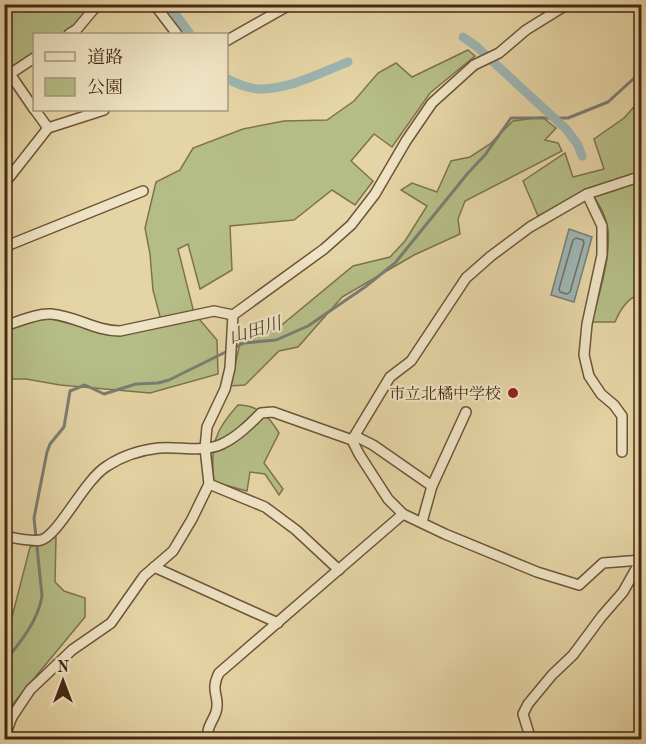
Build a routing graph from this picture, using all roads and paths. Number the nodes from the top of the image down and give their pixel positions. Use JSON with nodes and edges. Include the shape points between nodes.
{"nodes":[{"id":1,"x":98,"y":4,"type":"edge"},
{"id":2,"x":154,"y":4,"type":"edge"},
{"id":3,"x":291,"y":4,"type":"edge"},
{"id":4,"x":568,"y":4,"type":"edge"},
{"id":5,"x":71,"y":33,"type":"edge"},
{"id":6,"x":176,"y":33,"type":"edge"},
{"id":7,"x":228,"y":41,"type":"edge"},
{"id":8,"x":33,"y":59,"type":"edge"},
{"id":9,"x":7,"y":76,"type":"edge"},
{"id":10,"x":33,"y":107,"type":"edge"},
{"id":11,"x":36,"y":111,"type":"edge"},
{"id":12,"x":101,"y":111,"type":"edge"},
{"id":13,"x":48,"y":128,"type":"junction"},
{"id":14,"x":642,"y":176,"type":"edge"},
{"id":15,"x":4,"y":184,"type":"edge"},
{"id":16,"x":143,"y":191,"type":"dead end"},
{"id":17,"x":587,"y":194,"type":"junction"},
{"id":18,"x":4,"y":247,"type":"edge"},
{"id":19,"x":232,"y":315,"type":"junction"},
{"id":20,"x":4,"y":326,"type":"edge"},
{"id":21,"x":466,"y":412,"type":"dead end"},
{"id":22,"x":354,"y":438,"type":"junction"},
{"id":23,"x":205,"y":448,"type":"junction"},
{"id":24,"x":622,"y":452,"type":"dead end"},
{"id":25,"x":209,"y":484,"type":"junction"},
{"id":26,"x":432,"y":486,"type":"junction"},
{"id":27,"x":403,"y":514,"type":"junction"},
{"id":28,"x":422,"y":522,"type":"junction"},
{"id":29,"x":4,"y":536,"type":"edge"},
{"id":30,"x":641,"y":560,"type":"edge"},
{"id":31,"x":154,"y":567,"type":"junction"},
{"id":32,"x":339,"y":570,"type":"junction"},
{"id":33,"x":278,"y":623,"type":"junction"},
{"id":34,"x":6,"y":740,"type":"edge"},
{"id":35,"x":210,"y":740,"type":"edge"},
{"id":36,"x":531,"y":740,"type":"edge"}],
"edges":[{"from":1,"to":5,"type":"street"},
{"from":2,"to":6,"type":"street"},
{"from":3,"to":7,"type":"street"},
{"from":4,"to":19,"type":"street","via":[[526,30],[499,53],[474,65],[432,103],[351,225]]},
{"from":8,"to":9,"type":"street"},
{"from":9,"to":10,"type":"street"},
{"from":11,"to":13,"type":"street"},
{"from":12,"to":13,"type":"street"},
{"from":13,"to":15,"type":"street"},
{"from":14,"to":17,"type":"street"},
{"from":16,"to":18,"type":"street"},
{"from":17,"to":22,"type":"street","via":[[530,227],[466,278],[411,361],[390,377]]},
{"from":17,"to":24,"type":"street","via":[[602,226],[602,255],[584,355],[589,376],[622,416]]},
{"from":19,"to":20,"type":"street","via":[[214,311],[106,331],[48,313]]},
{"from":19,"to":23,"type":"street","via":[[230,368],[207,427]]},
{"from":21,"to":26,"type":"street"},
{"from":22,"to":23,"type":"street","via":[[273,412],[261,413],[221,445]]},
{"from":22,"to":26,"type":"street","via":[[373,445]]},
{"from":22,"to":27,"type":"street","via":[[359,454],[387,499]]},
{"from":23,"to":25,"type":"street"},
{"from":23,"to":29,"type":"street","via":[[159,448],[120,459],[105,467],[85,487],[50,535],[40,540]]},
{"from":25,"to":31,"type":"street","via":[[179,543]]},
{"from":25,"to":32,"type":"street","via":[[265,507]]},
{"from":26,"to":28,"type":"street"},
{"from":27,"to":28,"type":"street"},
{"from":27,"to":32,"type":"street"},
{"from":28,"to":30,"type":"street","via":[[537,572],[579,585],[603,563]]},
{"from":30,"to":36,"type":"street","via":[[623,592],[528,704],[524,714]]},
{"from":31,"to":33,"type":"street"},
{"from":31,"to":34,"type":"street","via":[[111,623],[72,650],[30,690],[12,717]]},
{"from":32,"to":33,"type":"street"},
{"from":33,"to":35,"type":"street","via":[[219,673],[214,691],[217,711],[207,735]]}]}
